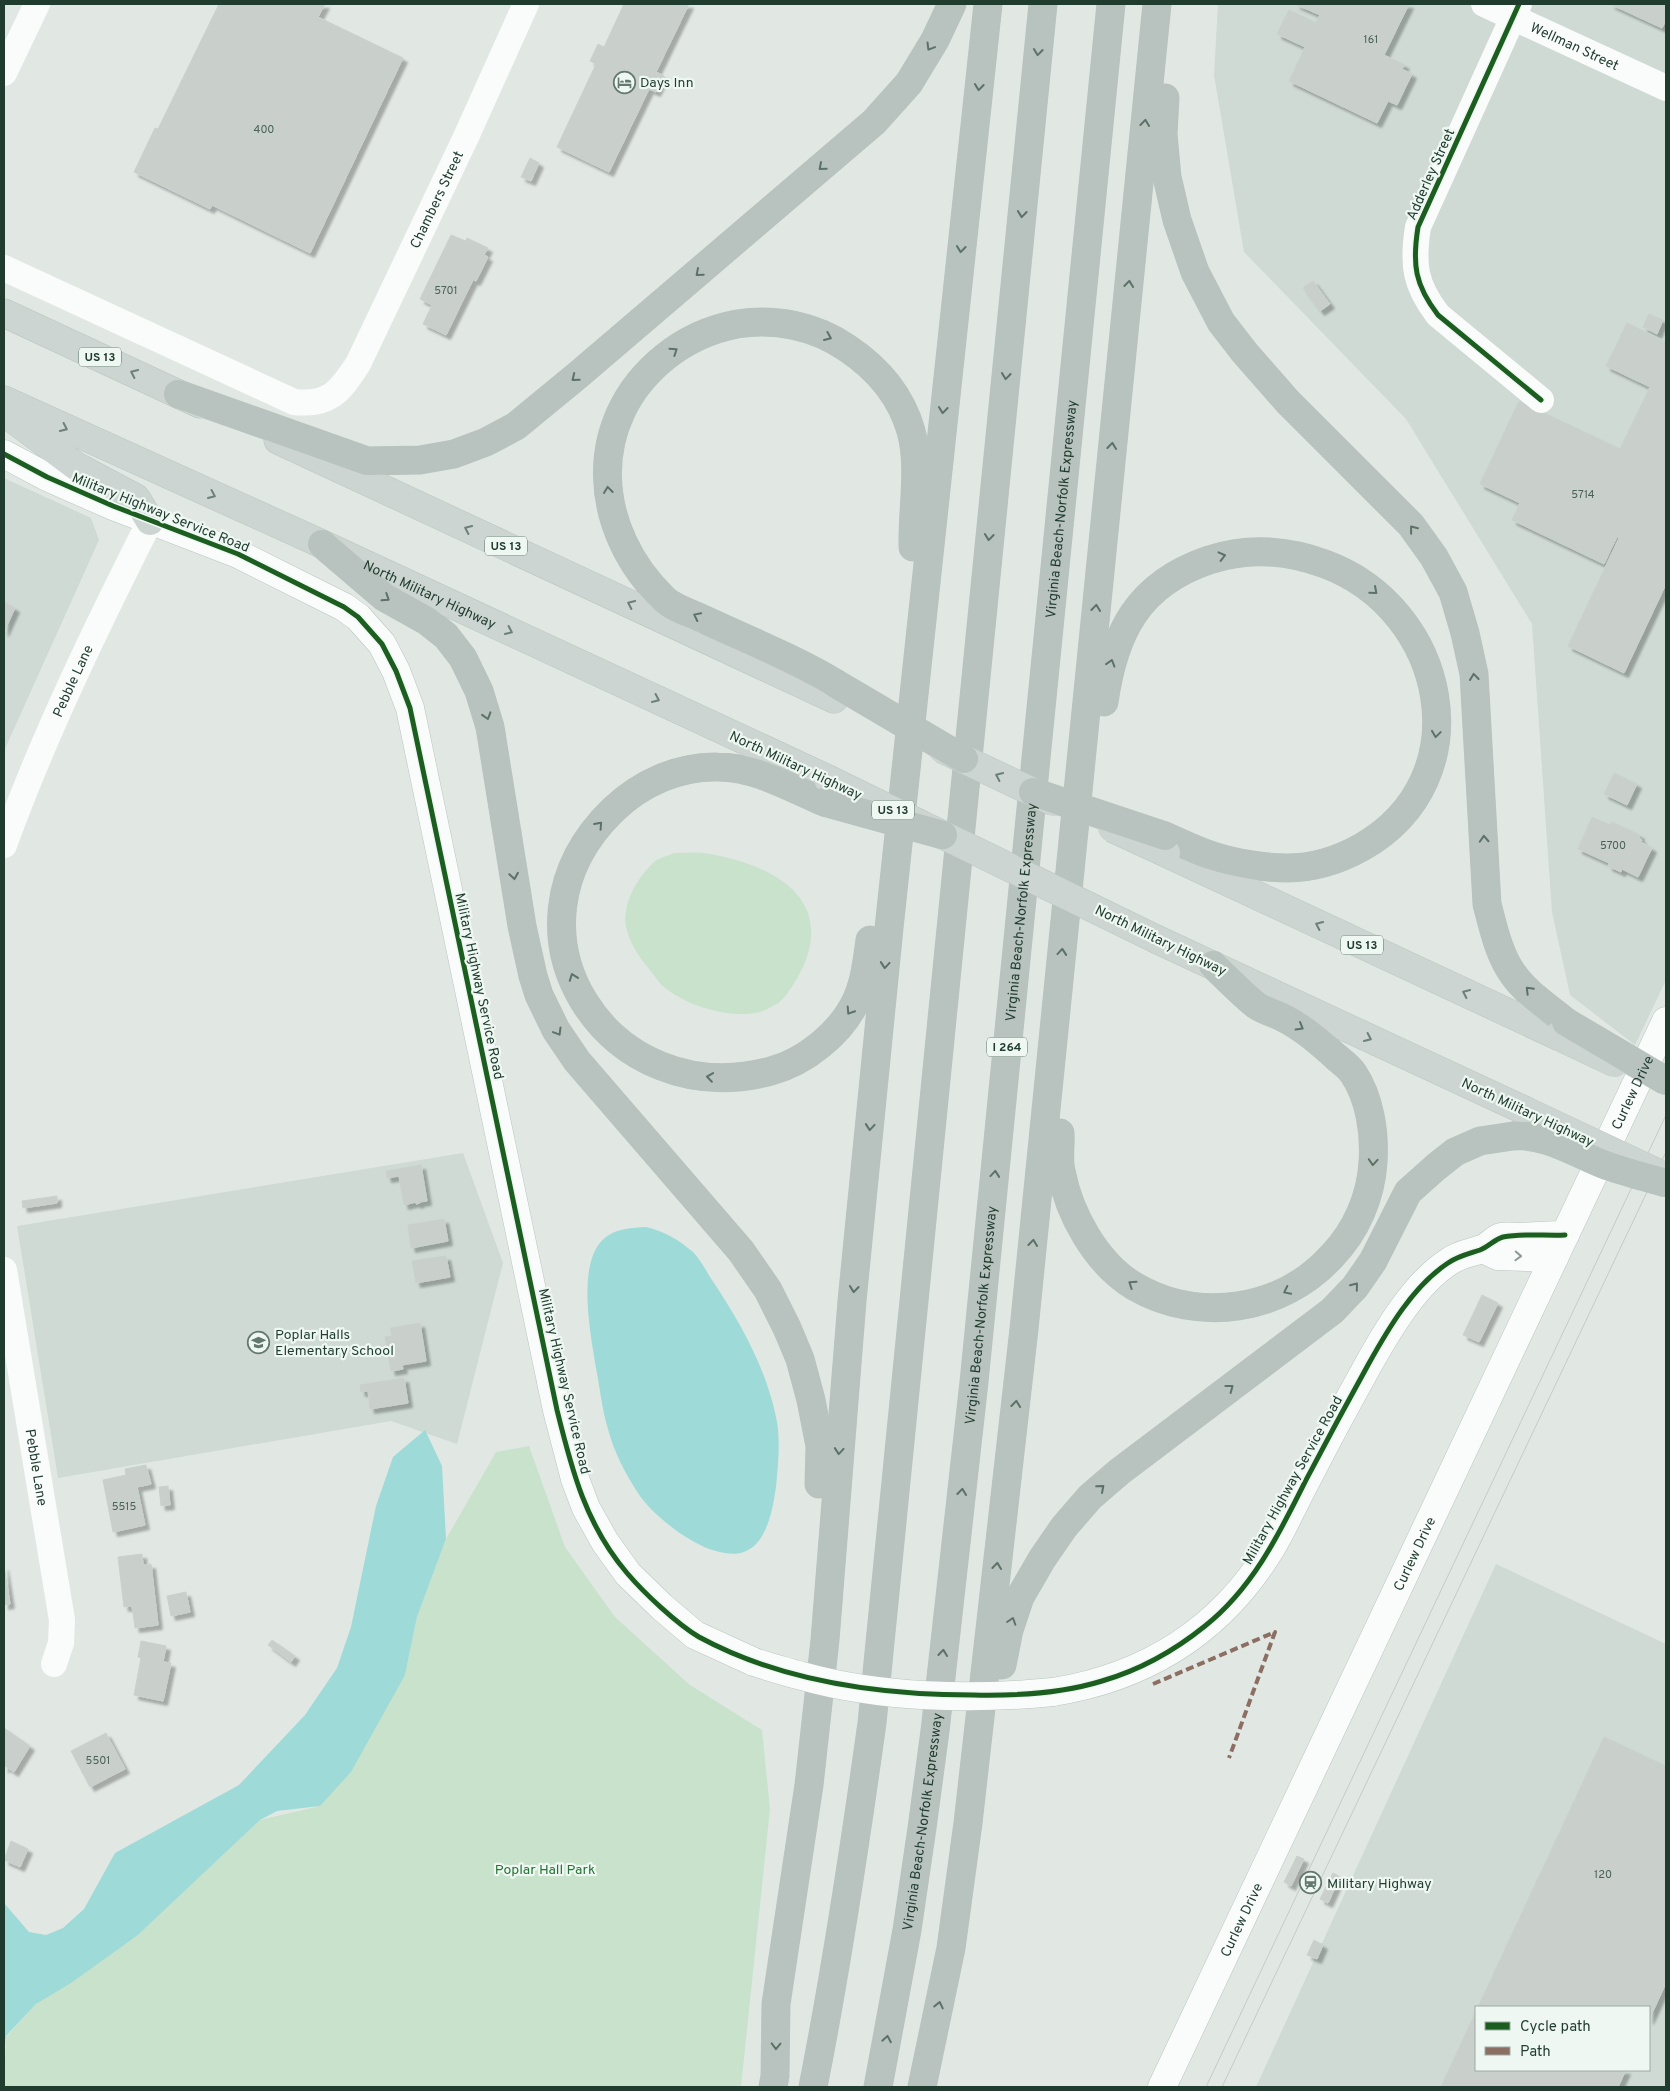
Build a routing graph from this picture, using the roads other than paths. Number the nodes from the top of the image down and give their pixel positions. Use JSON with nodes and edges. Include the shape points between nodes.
{"nodes":[{"id":1,"x":37,"y":4,"type":"edge"},
{"id":2,"x":526,"y":4,"type":"edge"},
{"id":3,"x":952,"y":4,"type":"edge"},
{"id":4,"x":988,"y":4,"type":"edge"},
{"id":5,"x":1043,"y":4,"type":"edge"},
{"id":6,"x":1111,"y":4,"type":"edge"},
{"id":7,"x":1157,"y":4,"type":"edge"},
{"id":8,"x":1166,"y":4,"type":"edge"},
{"id":9,"x":1484,"y":4,"type":"edge"},
{"id":10,"x":1516,"y":10,"type":"edge"},
{"id":11,"x":4,"y":73,"type":"edge"},
{"id":12,"x":1666,"y":88,"type":"edge"},
{"id":13,"x":4,"y":268,"type":"edge"},
{"id":14,"x":4,"y":313,"type":"edge"},
{"id":15,"x":178,"y":394,"type":"junction"},
{"id":16,"x":4,"y":400,"type":"edge"},
{"id":17,"x":1541,"y":400,"type":"dead end"},
{"id":18,"x":4,"y":412,"type":"edge"},
{"id":19,"x":4,"y":454,"type":"edge"},
{"id":20,"x":150,"y":521,"type":"junction"},
{"id":21,"x":322,"y":544,"type":"junction"},
{"id":22,"x":916,"y":671,"type":"junction"},
{"id":23,"x":835,"y":691,"type":"junction"},
{"id":24,"x":964,"y":759,"type":"joint"},
{"id":25,"x":906,"y":778,"type":"junction"},
{"id":26,"x":826,"y":791,"type":"junction"},
{"id":27,"x":1033,"y":792,"type":"joint"},
{"id":28,"x":943,"y":835,"type":"joint"},
{"id":29,"x":4,"y":845,"type":"edge"},
{"id":30,"x":1165,"y":845,"type":"junction"},
{"id":31,"x":1071,"y":865,"type":"junction"},
{"id":32,"x":1213,"y":965,"type":"junction"},
{"id":33,"x":1058,"y":1001,"type":"junction"},
{"id":34,"x":1666,"y":1021,"type":"edge"},
{"id":35,"x":1562,"y":1029,"type":"junction"},
{"id":36,"x":1666,"y":1082,"type":"edge"},
{"id":37,"x":1666,"y":1087,"type":"edge"},
{"id":38,"x":1666,"y":1176,"type":"edge"},
{"id":39,"x":1666,"y":1183,"type":"edge"},
{"id":40,"x":1560,"y":1246,"type":"junction"},
{"id":41,"x":4,"y":1270,"type":"edge"},
{"id":42,"x":824,"y":1640,"type":"junction"},
{"id":43,"x":54,"y":1664,"type":"dead end"},
{"id":44,"x":968,"y":1823,"type":"junction"},
{"id":45,"x":773,"y":2087,"type":"edge"},
{"id":46,"x":813,"y":2087,"type":"edge"},
{"id":47,"x":878,"y":2087,"type":"edge"},
{"id":48,"x":922,"y":2087,"type":"edge"},
{"id":49,"x":1162,"y":2087,"type":"edge"}],
"edges":[{"from":1,"to":11,"type":"street"},
{"from":2,"to":13,"type":"street","name":"Chambers Street","via":[[358,364],[340,390],[328,399],[310,404],[294,402]]},
{"from":3,"to":15,"type":"highway","one_way":true,"via":[[909,83],[874,122],[578,375],[516,426],[486,442],[454,454],[420,460],[367,461]]},
{"from":4,"to":22,"type":"highway","one_way":true},
{"from":5,"to":46,"type":"highway","one_way":true,"via":[[872,1723],[852,1868]]},
{"from":47,"to":6,"type":"highway","name":"Virginia Beach-Norfolk Expressway","number":"I 264","one_way":true,"via":[[922,1828],[972,1402]]},
{"from":31,"to":7,"type":"highway","one_way":true},
{"from":35,"to":8,"type":"highway","one_way":true,"via":[[1513,974],[1493,929],[1487,904],[1474,674],[1453,592],[1411,525],[1288,402],[1245,353],[1221,322],[1195,272],[1177,220],[1167,177],[1163,134]]},
{"from":9,"to":10,"type":"street","name":"Wellman Street"},
{"from":10,"to":12,"type":"street","name":"Wellman Street"},
{"from":10,"to":17,"type":"street","name":"Adderley Street","via":[[1418,227],[1414,253],[1417,278],[1425,298],[1438,315]]},
{"from":15,"to":14,"type":"main road","number":"US 13","one_way":true},
{"from":23,"to":15,"type":"main road","number":"US 13","one_way":true},
{"from":16,"to":21,"type":"main road","name":"North Military Highway","one_way":true},
{"from":18,"to":20,"type":"main road","via":[[76,466],[136,498]]},
{"from":19,"to":20,"type":"street","name":"Military Highway Service Road","via":[[48,477]]},
{"from":20,"to":29,"type":"street","name":"Pebble Lane","via":[[101,619],[19,803]]},
{"from":20,"to":40,"type":"street","name":"Military Highway Service Road","bridge":true,"via":[[238,554],[344,606],[382,644],[396,671],[410,708],[557,1410],[575,1479],[604,1542],[628,1574],[695,1635],[754,1662],[803,1677],[859,1688],[904,1692],[1013,1696],[1053,1692],[1103,1681],[1146,1665],[1209,1624],[1252,1577],[1388,1332],[1434,1273],[1451,1260],[1483,1249],[1500,1237]]},
{"from":21,"to":26,"type":"main road","name":"North Military Highway","one_way":true},
{"from":21,"to":42,"type":"highway","one_way":true,"via":[[384,597],[427,621],[446,636],[463,658],[479,692],[490,727],[522,926],[539,995],[556,1030],[577,1061],[741,1251],[768,1290],[787,1328],[800,1359],[820,1446],[818,1501]]},
{"from":23,"to":22,"type":"highway","one_way":true,"via":[[666,600],[634,565],[620,539],[611,511],[608,459],[614,432],[638,383],[667,356],[698,336],[724,327],[773,322],[805,328],[836,340],[883,378],[898,401],[911,432],[916,470],[913,532]]},
{"from":22,"to":25,"type":"highway"},
{"from":23,"to":24,"type":"highway","bridge":true},
{"from":27,"to":24,"type":"main road","one_way":true,"bridge":true},
{"from":25,"to":26,"type":"highway","one_way":true,"via":[[865,974],[855,1003],[843,1022],[823,1042],[774,1070],[746,1077],[718,1078],[684,1074],[658,1066],[615,1040],[581,996],[572,976],[562,928],[563,900],[570,873],[597,826],[625,799],[649,784],[697,768],[720,767],[753,772]]},
{"from":25,"to":42,"type":"highway","one_way":true,"via":[[852,1301]]},
{"from":26,"to":28,"type":"highway","bridge":true},
{"from":27,"to":30,"type":"highway","bridge":true},
{"from":28,"to":32,"type":"main road","name":"North Military Highway","bridge":true},
{"from":31,"to":30,"type":"highway","one_way":true,"via":[[1111,663],[1122,632],[1154,590],[1199,563],[1251,551],[1286,552],[1309,558],[1342,570],[1367,585],[1389,604],[1419,646],[1432,678],[1437,705],[1434,745],[1426,775],[1414,799],[1397,821],[1376,839],[1347,856],[1315,866],[1259,865]]},
{"from":35,"to":30,"type":"main road","number":"US 13","one_way":true},
{"from":33,"to":31,"type":"highway","one_way":true},
{"from":32,"to":33,"type":"highway","one_way":true,"via":[[1257,1006],[1310,1033],[1352,1072],[1371,1119],[1374,1148],[1372,1176],[1365,1203],[1340,1248],[1321,1269],[1298,1286],[1244,1306],[1211,1308],[1157,1298],[1112,1268],[1082,1228],[1060,1170]]},
{"from":32,"to":38,"type":"main road","name":"North Military Highway","one_way":true,"bridge":true},
{"from":44,"to":33,"type":"highway","one_way":true},
{"from":34,"to":40,"type":"street","name":"Curlew Drive"},
{"from":35,"to":36,"type":"highway","bridge":true},
{"from":35,"to":37,"type":"main road","number":"US 13","bridge":true},
{"from":44,"to":39,"type":"highway","one_way":true,"bridge":true,"via":[[1020,1597],[1064,1526],[1119,1472],[1332,1311],[1355,1288],[1373,1261],[1408,1192],[1455,1152],[1480,1141],[1522,1135],[1558,1144],[1605,1165]]},
{"from":40,"to":49,"type":"street","name":"Curlew Drive"},
{"from":41,"to":43,"type":"street","name":"Pebble Lane","via":[[62,1620],[61,1642]]},
{"from":42,"to":45,"type":"highway","one_way":true,"via":[[809,1785],[776,2004]]},
{"from":48,"to":44,"type":"highway","one_way":true,"via":[[951,1948]]}]}
